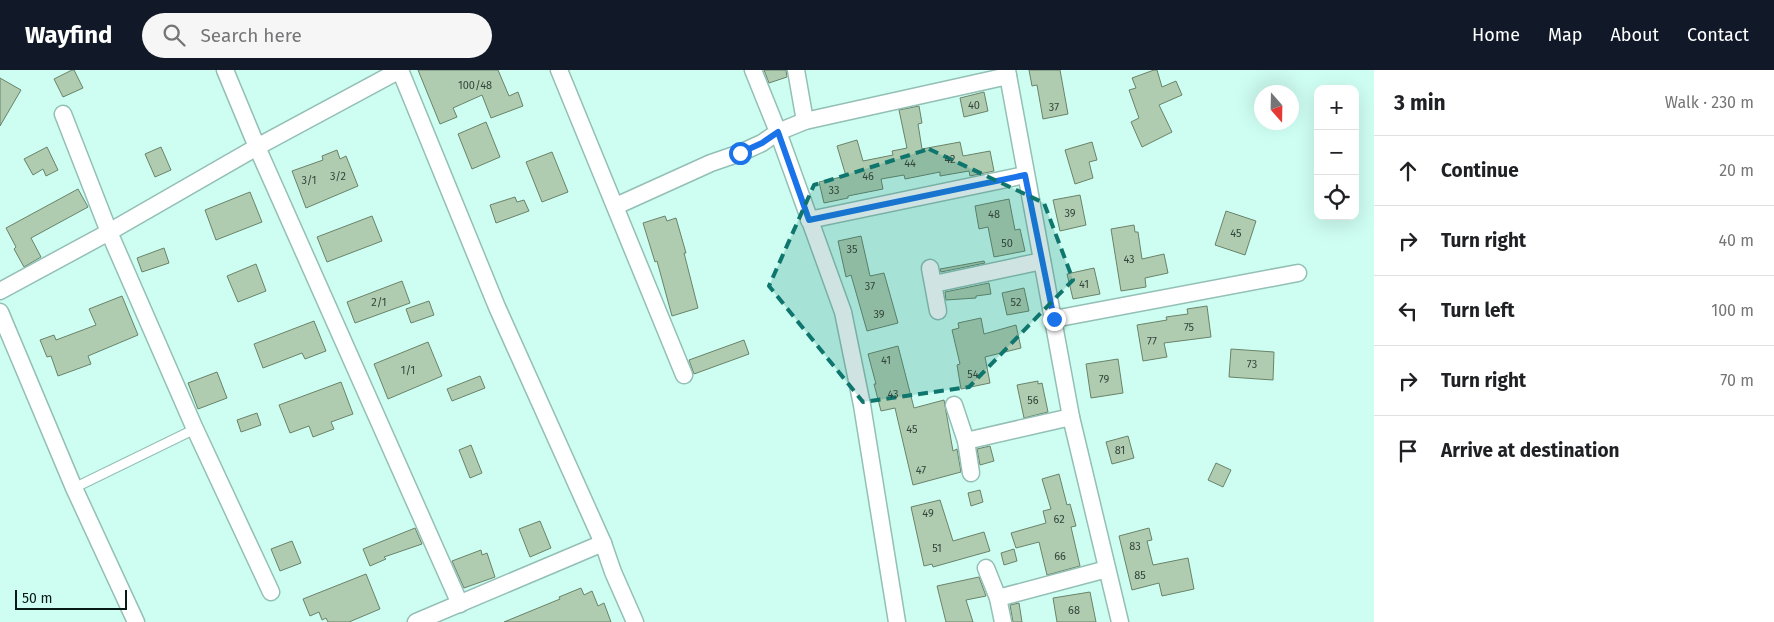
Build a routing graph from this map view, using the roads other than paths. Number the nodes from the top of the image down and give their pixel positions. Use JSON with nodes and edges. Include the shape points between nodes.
{"nodes":[{"id":1,"x":226,"y":70,"type":"edge"},
{"id":2,"x":400,"y":70,"type":"edge"},
{"id":3,"x":559,"y":70,"type":"edge"},
{"id":4,"x":753,"y":70,"type":"edge"},
{"id":5,"x":796,"y":70,"type":"edge"},
{"id":6,"x":1007,"y":73,"type":"edge"},
{"id":7,"x":63,"y":114,"type":"dead end"},
{"id":8,"x":805,"y":121,"type":"junction"},
{"id":9,"x":778,"y":132,"type":"junction"},
{"id":10,"x":257,"y":147,"type":"junction"},
{"id":11,"x":1025,"y":175,"type":"junction"},
{"id":12,"x":616,"y":206,"type":"junction"},
{"id":13,"x":809,"y":220,"type":"junction"},
{"id":14,"x":109,"y":232,"type":"junction"},
{"id":15,"x":1042,"y":261,"type":"junction"},
{"id":16,"x":930,"y":268,"type":"dead end"},
{"id":17,"x":1298,"y":273,"type":"dead end"},
{"id":18,"x":934,"y":284,"type":"junction"},
{"id":19,"x":0,"y":291,"type":"edge"},
{"id":20,"x":938,"y":311,"type":"dead end"},
{"id":21,"x":0,"y":312,"type":"edge"},
{"id":22,"x":1054,"y":319,"type":"junction"},
{"id":23,"x":684,"y":375,"type":"dead end"},
{"id":24,"x":954,"y":405,"type":"dead end"},
{"id":25,"x":1071,"y":417,"type":"junction"},
{"id":26,"x":195,"y":428,"type":"junction"},
{"id":27,"x":966,"y":441,"type":"junction"},
{"id":28,"x":971,"y":473,"type":"dead end"},
{"id":29,"x":74,"y":488,"type":"junction"},
{"id":30,"x":604,"y":543,"type":"junction"},
{"id":31,"x":986,"y":568,"type":"dead end"},
{"id":32,"x":1107,"y":570,"type":"junction"},
{"id":33,"x":271,"y":592,"type":"dead end"},
{"id":34,"x":998,"y":598,"type":"junction"},
{"id":35,"x":460,"y":604,"type":"junction"},
{"id":36,"x":136,"y":622,"type":"edge"},
{"id":37,"x":416,"y":622,"type":"edge"},
{"id":38,"x":635,"y":622,"type":"edge"},
{"id":39,"x":898,"y":622,"type":"edge"},
{"id":40,"x":1003,"y":622,"type":"edge"},
{"id":41,"x":1120,"y":622,"type":"edge"}],
"edges":[{"from":1,"to":10,"type":"street"},
{"from":2,"to":10,"type":"street"},
{"from":2,"to":30,"type":"street","via":[[497,307]]},
{"from":3,"to":12,"type":"street"},
{"from":4,"to":9,"type":"street"},
{"from":5,"to":8,"type":"street"},
{"from":6,"to":8,"type":"street"},
{"from":6,"to":11,"type":"street"},
{"from":7,"to":14,"type":"street"},
{"from":8,"to":9,"type":"street"},
{"from":9,"to":12,"type":"street","via":[[762,143]]},
{"from":9,"to":13,"type":"street"},
{"from":10,"to":14,"type":"street"},
{"from":10,"to":35,"type":"street"},
{"from":11,"to":13,"type":"street"},
{"from":11,"to":15,"type":"street"},
{"from":12,"to":23,"type":"street"},
{"from":13,"to":39,"type":"street","via":[[843,312],[854,360]]},
{"from":14,"to":19,"type":"street"},
{"from":14,"to":26,"type":"street"},
{"from":15,"to":18,"type":"street"},
{"from":15,"to":22,"type":"street"},
{"from":16,"to":18,"type":"street"},
{"from":17,"to":22,"type":"street"},
{"from":18,"to":20,"type":"street"},
{"from":21,"to":29,"type":"street"},
{"from":22,"to":25,"type":"street"},
{"from":24,"to":27,"type":"street"},
{"from":25,"to":27,"type":"street"},
{"from":25,"to":32,"type":"street"},
{"from":26,"to":29,"type":"lane"},
{"from":26,"to":33,"type":"street"},
{"from":27,"to":28,"type":"street"},
{"from":29,"to":36,"type":"street"},
{"from":30,"to":35,"type":"street"},
{"from":30,"to":38,"type":"street"},
{"from":31,"to":34,"type":"street"},
{"from":32,"to":34,"type":"street"},
{"from":32,"to":41,"type":"street"},
{"from":34,"to":40,"type":"street"},
{"from":35,"to":37,"type":"street"}]}
